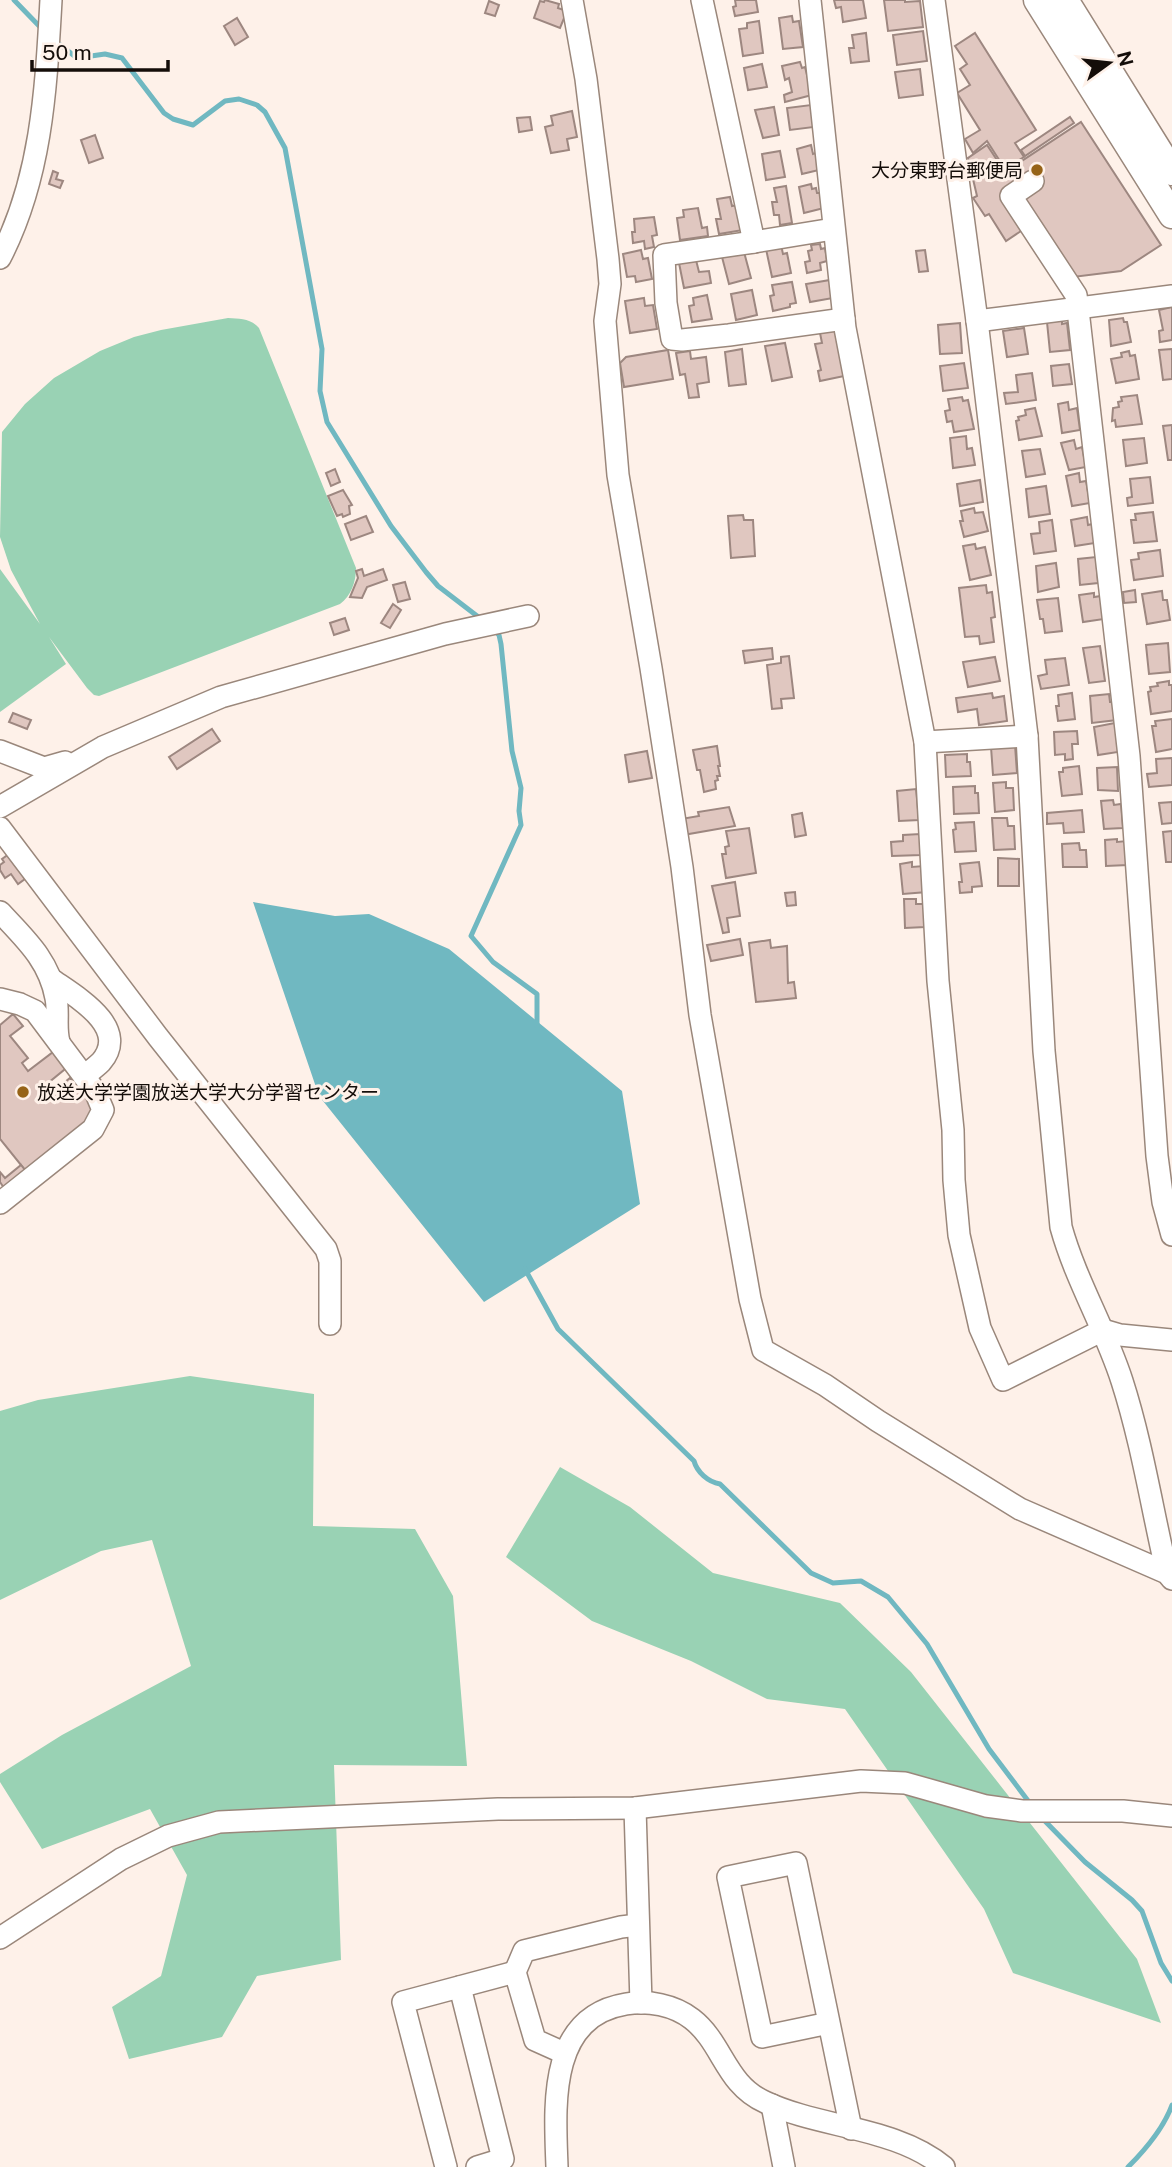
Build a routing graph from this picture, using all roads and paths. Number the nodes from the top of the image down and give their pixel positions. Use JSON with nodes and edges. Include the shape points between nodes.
{"nodes":[{"id":1,"x":51,"y":0,"type":"edge"},
{"id":2,"x":572,"y":0,"type":"edge"},
{"id":3,"x":702,"y":0,"type":"edge"},
{"id":4,"x":810,"y":0,"type":"edge"},
{"id":5,"x":934,"y":0,"type":"edge"},
{"id":6,"x":1037,"y":0,"type":"edge"},
{"id":7,"x":1065,"y":0,"type":"edge"},
{"id":8,"x":1172,"y":172,"type":"edge"},
{"id":9,"x":1033,"y":181,"type":"dead end"},
{"id":10,"x":1172,"y":215,"type":"edge"},
{"id":11,"x":833,"y":229,"type":"junction"},
{"id":12,"x":754,"y":242,"type":"junction"},
{"id":13,"x":0,"y":258,"type":"edge"},
{"id":14,"x":1172,"y":296,"type":"edge"},
{"id":15,"x":1078,"y":310,"type":"junction"},
{"id":16,"x":844,"y":319,"type":"junction"},
{"id":17,"x":977,"y":321,"type":"junction"},
{"id":18,"x":528,"y":616,"type":"dead end"},
{"id":19,"x":1027,"y":736,"type":"junction"},
{"id":20,"x":925,"y":742,"type":"junction"},
{"id":21,"x":103,"y":747,"type":"junction"},
{"id":22,"x":0,"y":752,"type":"edge"},
{"id":23,"x":2,"y":806,"type":"edge"},
{"id":24,"x":0,"y":828,"type":"edge"},
{"id":25,"x":0,"y":912,"type":"edge"},
{"id":26,"x":51,"y":979,"type":"junction"},
{"id":27,"x":0,"y":999,"type":"edge"},
{"id":28,"x":59,"y":1042,"type":"junction"},
{"id":29,"x":84,"y":1076,"type":"junction"},
{"id":30,"x":1165,"y":1155,"type":"edge"},
{"id":31,"x":0,"y":1203,"type":"edge"},
{"id":32,"x":1172,"y":1235,"type":"edge"},
{"id":33,"x":330,"y":1324,"type":"dead end"},
{"id":34,"x":1103,"y":1330,"type":"junction"},
{"id":35,"x":1172,"y":1340,"type":"edge"},
{"id":36,"x":1169,"y":1576,"type":"edge"},
{"id":37,"x":635,"y":1808,"type":"junction"},
{"id":38,"x":1172,"y":1816,"type":"edge"},
{"id":39,"x":638,"y":1925,"type":"junction"},
{"id":40,"x":0,"y":1938,"type":"edge"},
{"id":41,"x":515,"y":1972,"type":"junction"},
{"id":42,"x":460,"y":1987,"type":"junction"},
{"id":43,"x":641,"y":2003,"type":"junction"},
{"id":44,"x":829,"y":2023,"type":"junction"},
{"id":45,"x":564,"y":2053,"type":"junction"},
{"id":46,"x":772,"y":2105,"type":"junction"},
{"id":47,"x":851,"y":2129,"type":"junction"},
{"id":48,"x":446,"y":2167,"type":"edge"},
{"id":49,"x":477,"y":2167,"type":"edge"},
{"id":50,"x":556,"y":2167,"type":"edge"},
{"id":51,"x":784,"y":2167,"type":"edge"},
{"id":52,"x":944,"y":2167,"type":"edge"}],
"edges":[{"from":1,"to":13,"type":"street","via":[[38,148]]},
{"from":2,"to":36,"type":"street","via":[[608,259],[605,321],[618,475],[682,867],[700,1015],[762,1350],[1020,1509]]},
{"from":3,"to":12,"type":"street"},
{"from":4,"to":11,"type":"street"},
{"from":5,"to":17,"type":"street"},
{"from":6,"to":10,"type":"main road"},
{"from":7,"to":8,"type":"main road"},
{"from":9,"to":15,"type":"street","via":[[1011,196],[1076,295]]},
{"from":11,"to":12,"type":"street"},
{"from":11,"to":16,"type":"street"},
{"from":12,"to":16,"type":"street","via":[[664,255],[672,339]]},
{"from":14,"to":15,"type":"street"},
{"from":15,"to":17,"type":"street"},
{"from":15,"to":30,"type":"street","via":[[1129,756]]},
{"from":16,"to":20,"type":"street"},
{"from":17,"to":19,"type":"street"},
{"from":18,"to":21,"type":"street","via":[[248,688]]},
{"from":19,"to":20,"type":"street"},
{"from":19,"to":34,"type":"street","via":[[1044,1051],[1061,1227]]},
{"from":20,"to":34,"type":"street","via":[[958,1235],[979,1328],[1003,1380]]},
{"from":21,"to":22,"type":"street","via":[[44,768]]},
{"from":21,"to":23,"type":"street"},
{"from":22,"to":23,"type":"street","via":[[13,765],[17,779],[14,793]]},
{"from":24,"to":33,"type":"street","via":[[326,1249]]},
{"from":25,"to":26,"type":"street","via":[[29,942]]},
{"from":26,"to":28,"type":"street"},
{"from":26,"to":29,"type":"street","via":[[91,1007],[110,1037],[102,1061]]},
{"from":27,"to":28,"type":"street","via":[[35,1011]]},
{"from":28,"to":29,"type":"street"},
{"from":29,"to":31,"type":"street","via":[[103,1110],[98,1124]]},
{"from":30,"to":32,"type":"street","via":[[1163,1202]]},
{"from":34,"to":35,"type":"street"},
{"from":34,"to":36,"type":"street","via":[[1122,1381]]},
{"from":37,"to":38,"type":"street","via":[[861,1781],[905,1783],[986,1806],[1022,1811]]},
{"from":37,"to":39,"type":"street"},
{"from":37,"to":40,"type":"street","via":[[498,1809],[219,1822],[168,1836],[121,1859]]},
{"from":39,"to":41,"type":"street","via":[[524,1951]]},
{"from":39,"to":43,"type":"street"},
{"from":41,"to":42,"type":"street"},
{"from":41,"to":45,"type":"street","via":[[535,2040]]},
{"from":42,"to":48,"type":"street","via":[[403,2002]]},
{"from":42,"to":49,"type":"street","via":[[503,2159]]},
{"from":43,"to":45,"type":"street","via":[[623,2004],[599,2014],[580,2029]]},
{"from":43,"to":46,"type":"street","via":[[669,2007],[692,2019],[741,2087]]},
{"from":44,"to":44,"type":"street","via":[[762,2037],[728,1877],[796,1863]]},
{"from":44,"to":47,"type":"street"},
{"from":45,"to":50,"type":"street","via":[[557,2088]]},
{"from":46,"to":47,"type":"street"},
{"from":46,"to":51,"type":"street"},
{"from":47,"to":52,"type":"street","via":[[916,2149]]}]}
